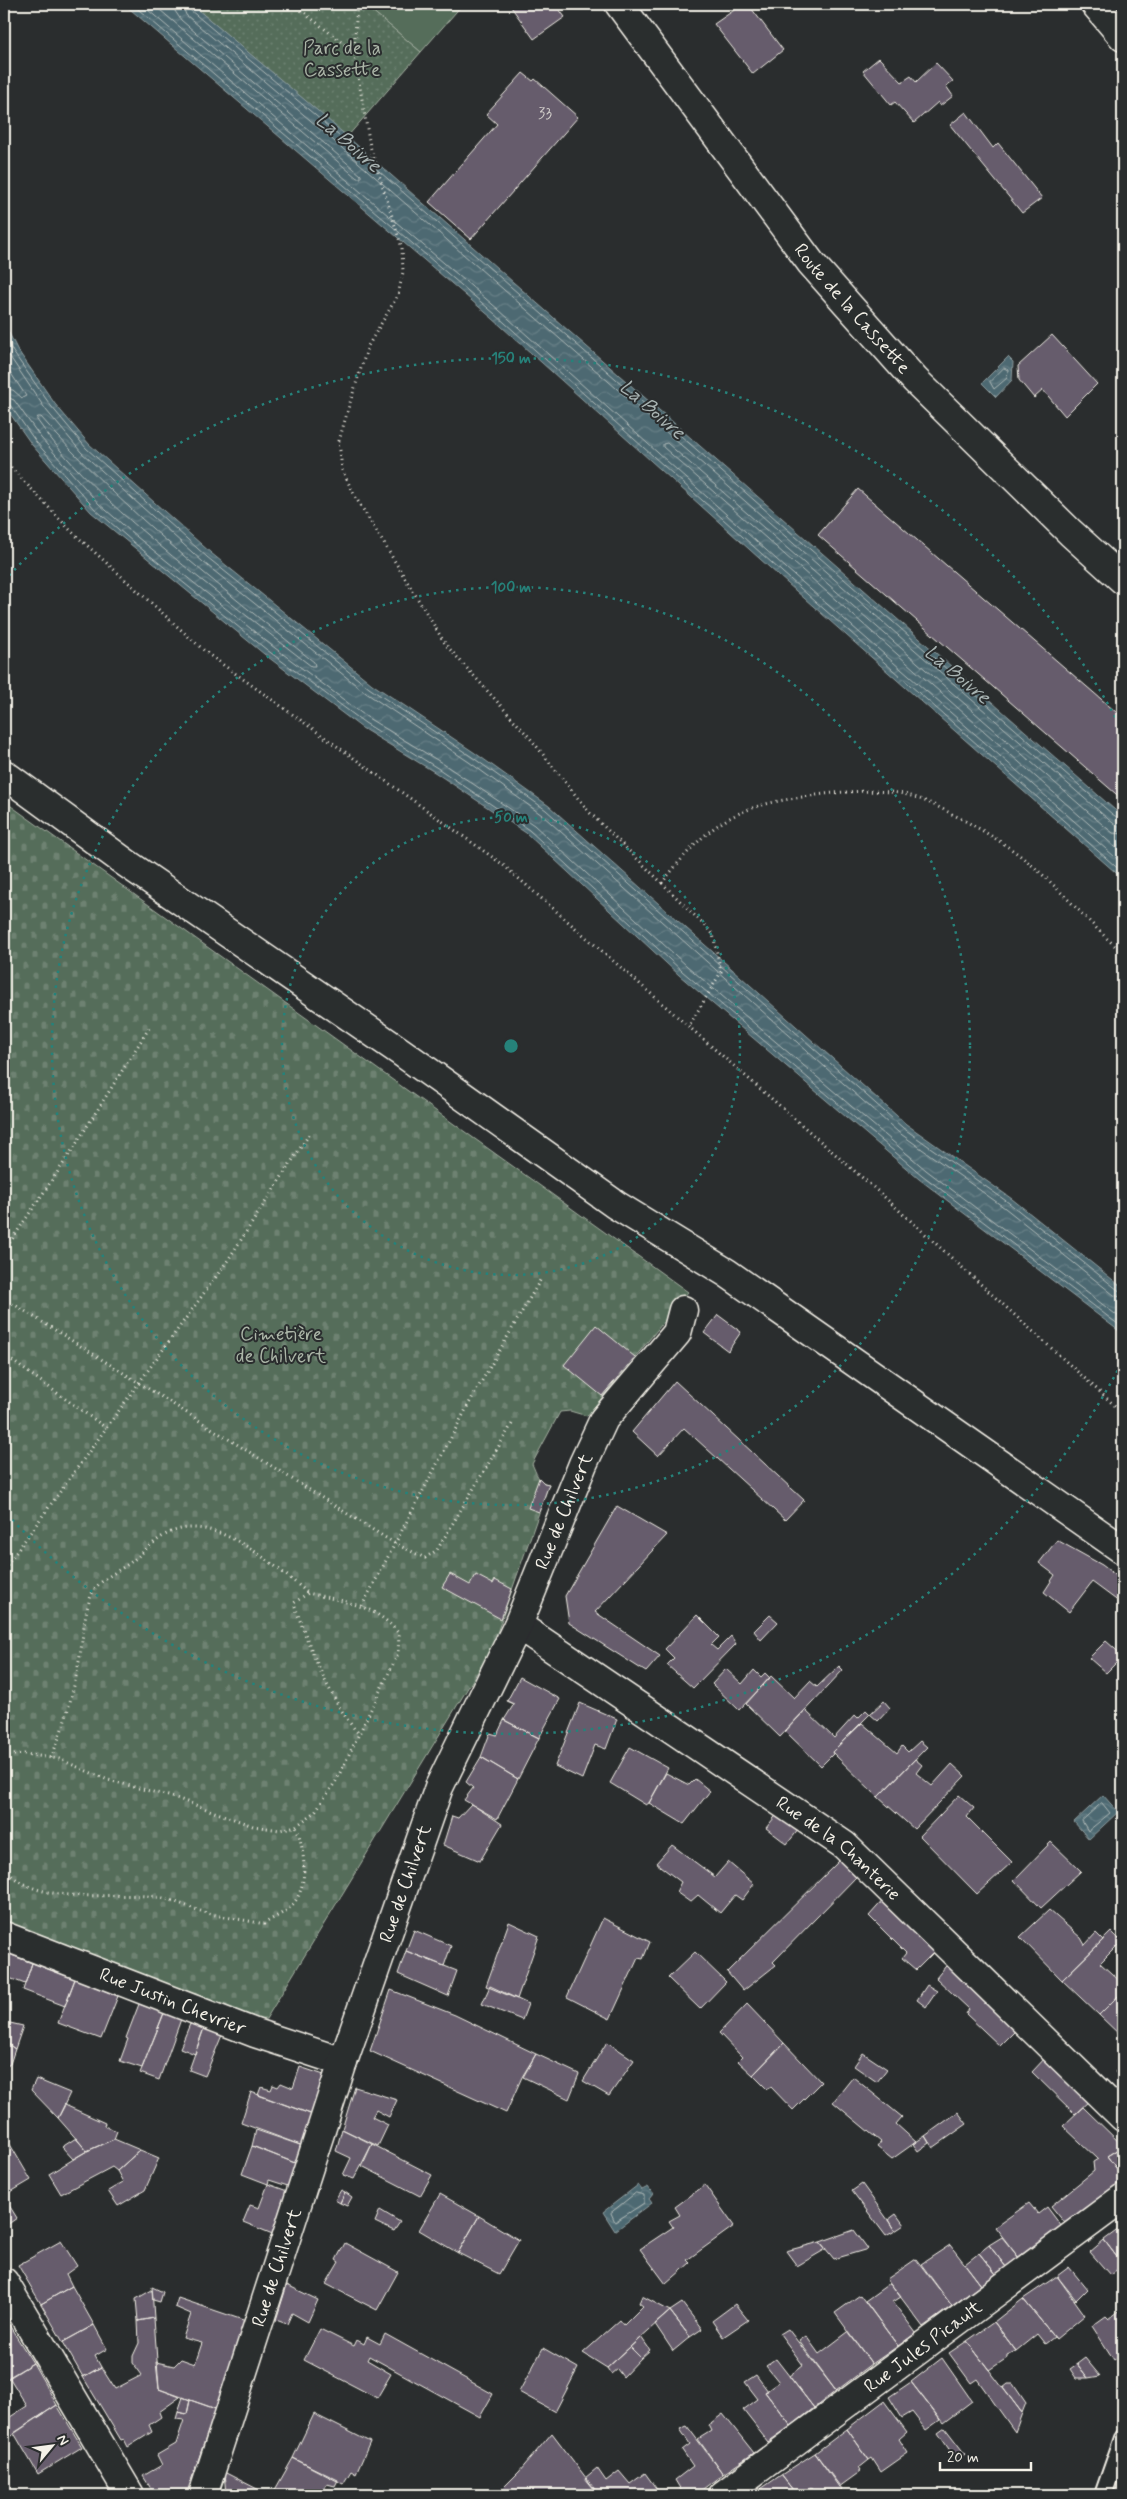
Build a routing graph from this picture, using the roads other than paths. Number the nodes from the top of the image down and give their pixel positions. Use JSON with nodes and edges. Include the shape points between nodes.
{"nodes":[{"id":1,"x":619,"y":4,"type":"edge"},
{"id":2,"x":1095,"y":4,"type":"edge"},
{"id":3,"x":1123,"y":37,"type":"edge"},
{"id":4,"x":1123,"y":580,"type":"edge"},
{"id":5,"x":4,"y":774,"type":"edge"},
{"id":6,"x":683,"y":1310,"type":"dead end"},
{"id":7,"x":1123,"y":1550,"type":"edge"},
{"id":8,"x":518,"y":1625,"type":"junction"},
{"id":9,"x":4,"y":1936,"type":"edge"},
{"id":10,"x":343,"y":2062,"type":"junction"},
{"id":11,"x":1123,"y":2117,"type":"edge"},
{"id":12,"x":1123,"y":2198,"type":"edge"},
{"id":13,"x":4,"y":2282,"type":"edge"},
{"id":14,"x":1123,"y":2438,"type":"edge"},
{"id":15,"x":130,"y":2495,"type":"edge"},
{"id":16,"x":203,"y":2495,"type":"edge"},
{"id":17,"x":723,"y":2495,"type":"edge"},
{"id":18,"x":1104,"y":2495,"type":"edge"}],
"edges":[{"from":1,"to":4,"type":"street","name":"Route de la Cassette","via":[[811,263],[915,380]]},
{"from":2,"to":3,"type":"street"},
{"from":5,"to":7,"type":"street","via":[[616,1206],[727,1273]]},
{"from":6,"to":8,"type":"street","name":"Rue de Chilvert","via":[[677,1333],[604,1419]]},
{"from":8,"to":10,"type":"street","name":"Rue de Chilvert","via":[[439,1787]]},
{"from":8,"to":11,"type":"street","name":"Rue de la Chanterie","via":[[844,1845]]},
{"from":9,"to":10,"type":"street","name":"Rue Justin Chevrier","via":[[255,2033]]},
{"from":10,"to":16,"type":"street","name":"Rue de Chilvert"},
{"from":12,"to":17,"type":"street","name":"Rue Jules Picault"},
{"from":13,"to":15,"type":"street"},
{"from":14,"to":18,"type":"lane"}]}
